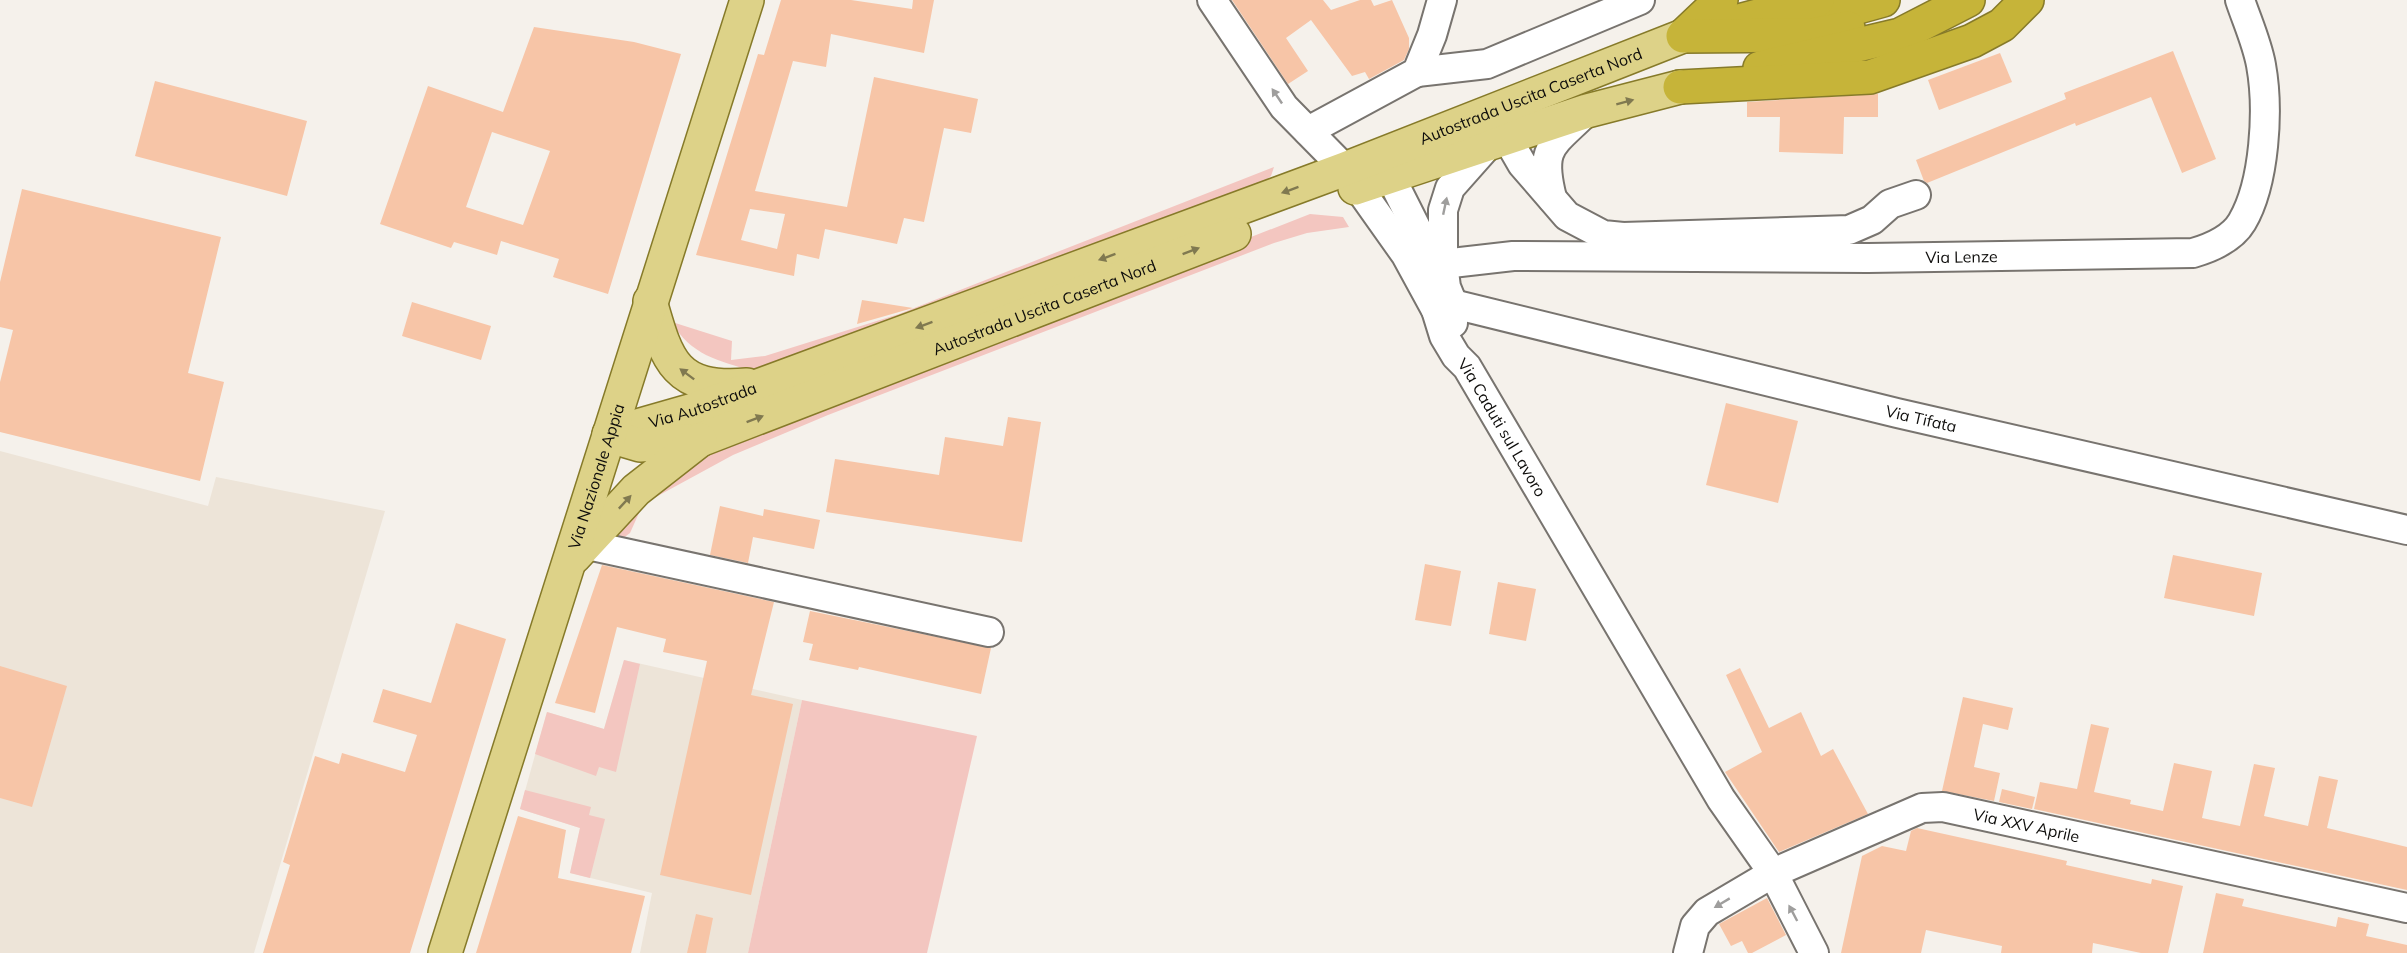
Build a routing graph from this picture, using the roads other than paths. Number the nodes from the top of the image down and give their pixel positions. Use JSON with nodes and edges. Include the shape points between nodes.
{"nodes":[{"id":1,"x":747,"y":0,"type":"edge"},
{"id":2,"x":1212,"y":0,"type":"edge"},
{"id":3,"x":1442,"y":0,"type":"edge"},
{"id":4,"x":1640,"y":0,"type":"edge"},
{"id":5,"x":1721,"y":0,"type":"edge"},
{"id":6,"x":1731,"y":0,"type":"edge"},
{"id":7,"x":1746,"y":0,"type":"edge"},
{"id":8,"x":1772,"y":0,"type":"edge"},
{"id":9,"x":1817,"y":0,"type":"edge"},
{"id":10,"x":1884,"y":0,"type":"edge"},
{"id":11,"x":1927,"y":0,"type":"edge"},
{"id":12,"x":1968,"y":0,"type":"edge"},
{"id":13,"x":1999,"y":0,"type":"edge"},
{"id":14,"x":2027,"y":0,"type":"edge"},
{"id":15,"x":2240,"y":0,"type":"edge"},
{"id":16,"x":1683,"y":36,"type":"junction"},
{"id":17,"x":1417,"y":72,"type":"junction"},
{"id":18,"x":1680,"y":87,"type":"junction"},
{"id":19,"x":1587,"y":111,"type":"junction"},
{"id":20,"x":1308,"y":131,"type":"junction"},
{"id":21,"x":1494,"y":132,"type":"junction"},
{"id":22,"x":1372,"y":177,"type":"junction"},
{"id":23,"x":1916,"y":195,"type":"dead end"},
{"id":24,"x":1552,"y":198,"type":"junction"},
{"id":25,"x":1435,"y":278,"type":"junction"},
{"id":26,"x":650,"y":301,"type":"junction"},
{"id":27,"x":764,"y":384,"type":"junction"},
{"id":28,"x":609,"y":434,"type":"junction"},
{"id":29,"x":700,"y":440,"type":"junction"},
{"id":30,"x":2407,"y":530,"type":"edge"},
{"id":31,"x":575,"y":551,"type":"junction"},
{"id":32,"x":988,"y":632,"type":"dead end"},
{"id":33,"x":1773,"y":873,"type":"junction"},
{"id":34,"x":2407,"y":908,"type":"edge"},
{"id":35,"x":445,"y":953,"type":"edge"},
{"id":36,"x":1688,"y":953,"type":"edge"},
{"id":37,"x":1814,"y":953,"type":"edge"}],
"edges":[{"from":1,"to":26,"type":"main road","name":"Via Nazionale Appia"},
{"from":20,"to":2,"type":"street","name":"Via Caduti sul Lavoro","one_way":true,"via":[[1284,107]]},
{"from":3,"to":17,"type":"street"},
{"from":4,"to":17,"type":"street","via":[[1487,64]]},
{"from":5,"to":16,"type":"highway"},
{"from":6,"to":16,"type":"highway"},
{"from":7,"to":16,"type":"highway"},
{"from":8,"to":16,"type":"highway"},
{"from":9,"to":16,"type":"highway"},
{"from":10,"to":16,"type":"highway","via":[[1812,20]]},
{"from":11,"to":16,"type":"highway","via":[[1894,18],[1814,35]]},
{"from":12,"to":18,"type":"highway","via":[[1900,35]]},
{"from":13,"to":18,"type":"highway","via":[[1984,12],[1906,49],[1830,70]]},
{"from":14,"to":18,"type":"highway","via":[[2002,25],[1972,41],[1870,78]]},
{"from":15,"to":25,"type":"street","name":"Via Lenze","via":[[2263,83],[2262,153],[2242,223],[2208,249],[2193,253],[1868,258],[1513,256]]},
{"from":16,"to":21,"type":"main road","name":"Autostrada Uscita Caserta Nord"},
{"from":17,"to":20,"type":"street"},
{"from":19,"to":18,"type":"main road","name":"Autostrada Uscita Caserta Nord","one_way":true},
{"from":19,"to":21,"type":"main road","name":"Autostrada Uscita Caserta Nord"},
{"from":19,"to":24,"type":"street","via":[[1546,157]]},
{"from":20,"to":22,"type":"street","name":"Via Caduti sul Lavoro"},
{"from":21,"to":22,"type":"main road","name":"Autostrada Uscita Caserta Nord"},
{"from":21,"to":24,"type":"street"},
{"from":25,"to":21,"type":"street","name":"Autostrada Uscita Caserta Nord","one_way":true,"via":[[1443,210],[1450,188]]},
{"from":22,"to":25,"type":"street"},
{"from":22,"to":25,"type":"street","name":"Via Caduti sul Lavoro"},
{"from":22,"to":27,"type":"main road","name":"Autostrada Uscita Caserta Nord","one_way":true},
{"from":29,"to":22,"type":"main road","name":"Autostrada Uscita Caserta Nord","one_way":true},
{"from":23,"to":24,"type":"street","via":[[1890,204],[1872,220],[1849,230],[1623,237],[1603,235],[1582,226]]},
{"from":25,"to":30,"type":"street","name":"Via Tifata","via":[[1898,413]]},
{"from":25,"to":33,"type":"street","name":"Via Caduti sul Lavoro","via":[[1444,336],[1467,367],[1721,799]]},
{"from":27,"to":26,"type":"main road","name":"Via Autostrada","one_way":true,"via":[[729,387],[692,380],[670,360]]},
{"from":26,"to":28,"type":"main road","name":"Via Nazionale Appia"},
{"from":27,"to":28,"type":"main road","name":"Via Autostrada","via":[[672,417]]},
{"from":28,"to":29,"type":"main road","name":"Via Autostrada","via":[[639,445]]},
{"from":28,"to":31,"type":"main road","name":"Via Nazionale Appia"},
{"from":31,"to":29,"type":"main road","name":"Via Autostrada","one_way":true,"via":[[636,490]]},
{"from":31,"to":32,"type":"street"},
{"from":31,"to":35,"type":"main road","name":"Via Nazionale Appia"},
{"from":33,"to":34,"type":"street","name":"Via XXV Aprile","via":[[1922,808],[1943,807]]},
{"from":33,"to":36,"type":"street","name":"Via XXV Aprile","one_way":true,"via":[[1707,912],[1695,926]]},
{"from":37,"to":33,"type":"street","name":"Via Caduti sul Lavoro","one_way":true}]}
